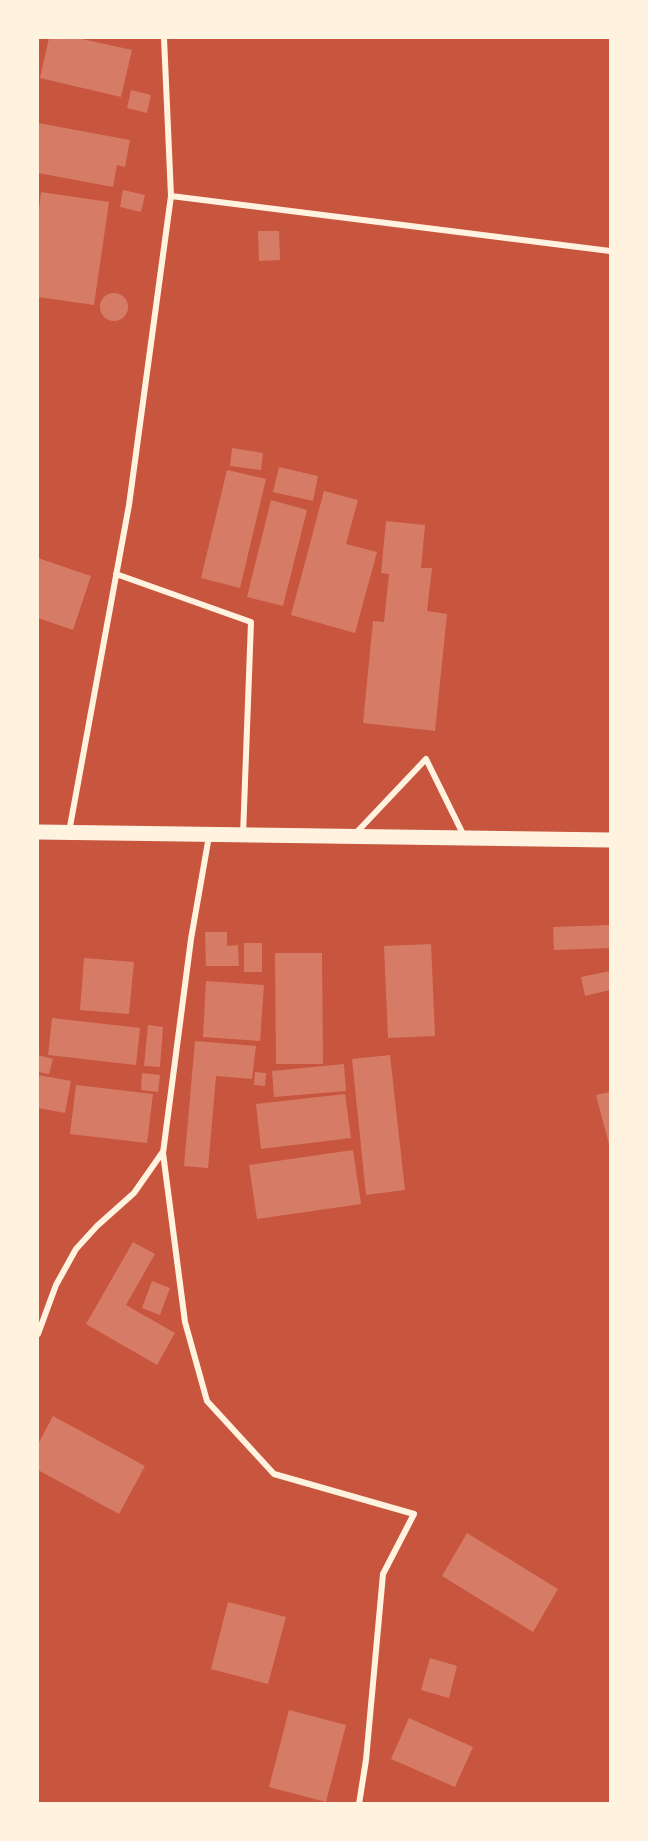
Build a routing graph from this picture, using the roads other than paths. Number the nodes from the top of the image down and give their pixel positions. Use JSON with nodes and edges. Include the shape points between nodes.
{"nodes":[{"id":1,"x":164,"y":38,"type":"edge"},
{"id":2,"x":171,"y":196,"type":"junction"},
{"id":3,"x":610,"y":251,"type":"edge"},
{"id":4,"x":116,"y":574,"type":"junction"},
{"id":5,"x":38,"y":832,"type":"edge"},
{"id":6,"x":69,"y":832,"type":"junction"},
{"id":7,"x":210,"y":834,"type":"junction"},
{"id":8,"x":243,"y":835,"type":"junction"},
{"id":9,"x":352,"y":836,"type":"junction"},
{"id":10,"x":465,"y":838,"type":"junction"},
{"id":11,"x":610,"y":840,"type":"edge"},
{"id":12,"x":163,"y":1153,"type":"junction"},
{"id":13,"x":38,"y":1334,"type":"edge"},
{"id":14,"x":359,"y":1803,"type":"edge"}],
"edges":[{"from":1,"to":2,"type":"street"},
{"from":2,"to":3,"type":"street"},
{"from":2,"to":4,"type":"street"},
{"from":4,"to":6,"type":"street"},
{"from":4,"to":8,"type":"street","via":[[251,622]]},
{"from":5,"to":6,"type":"main road"},
{"from":6,"to":7,"type":"main road"},
{"from":7,"to":8,"type":"main road"},
{"from":7,"to":12,"type":"street","via":[[191,939]]},
{"from":8,"to":9,"type":"main road"},
{"from":9,"to":10,"type":"main road"},
{"from":9,"to":10,"type":"street","via":[[426,759]]},
{"from":10,"to":11,"type":"main road"},
{"from":12,"to":13,"type":"street","via":[[134,1193],[76,1249],[56,1285]]},
{"from":12,"to":14,"type":"street","via":[[185,1323],[207,1401],[273,1474],[414,1514],[383,1574]]}]}
